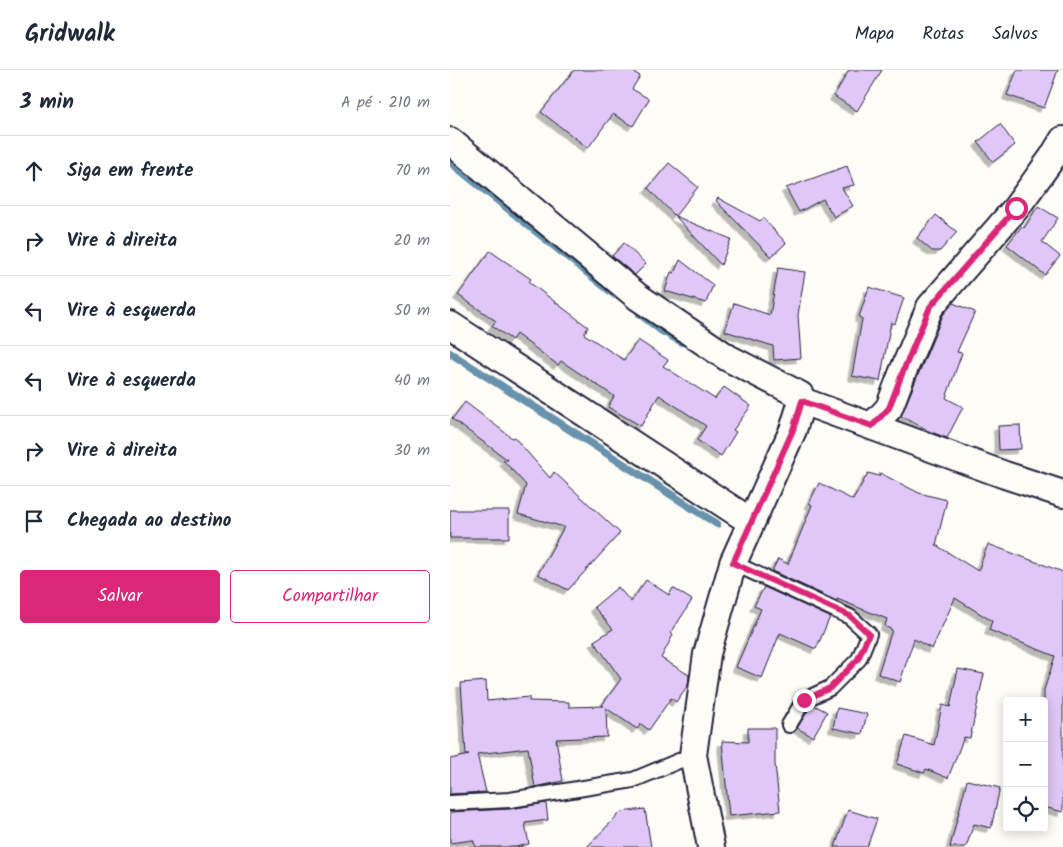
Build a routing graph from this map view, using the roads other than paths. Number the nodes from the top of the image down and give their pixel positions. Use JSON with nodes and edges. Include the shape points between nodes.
{"nodes":[{"id":1,"x":1063,"y":140,"type":"edge"},
{"id":2,"x":450,"y":141,"type":"edge"},
{"id":3,"x":450,"y":324,"type":"edge"},
{"id":4,"x":802,"y":401,"type":"junction"},
{"id":5,"x":872,"y":426,"type":"junction"},
{"id":6,"x":1063,"y":494,"type":"edge"},
{"id":7,"x":750,"y":522,"type":"junction"},
{"id":8,"x":733,"y":563,"type":"junction"},
{"id":9,"x":789,"y":725,"type":"dead end"},
{"id":10,"x":693,"y":755,"type":"junction"},
{"id":11,"x":450,"y":803,"type":"edge"},
{"id":12,"x":711,"y":847,"type":"edge"}],
"edges":[{"from":1,"to":5,"type":"street","via":[[1016,208],[930,307],[889,408]]},
{"from":2,"to":4,"type":"street","via":[[638,296],[728,358],[800,395]]},
{"from":3,"to":7,"type":"street"},
{"from":4,"to":5,"type":"street"},
{"from":4,"to":7,"type":"street","via":[[793,430]]},
{"from":5,"to":6,"type":"street"},
{"from":7,"to":8,"type":"street"},
{"from":8,"to":9,"type":"lane","via":[[850,616],[869,634],[858,659],[830,688],[804,700]]},
{"from":8,"to":10,"type":"street","via":[[707,654]]},
{"from":10,"to":11,"type":"lane","via":[[633,780],[510,800]]},
{"from":10,"to":12,"type":"street"}]}
